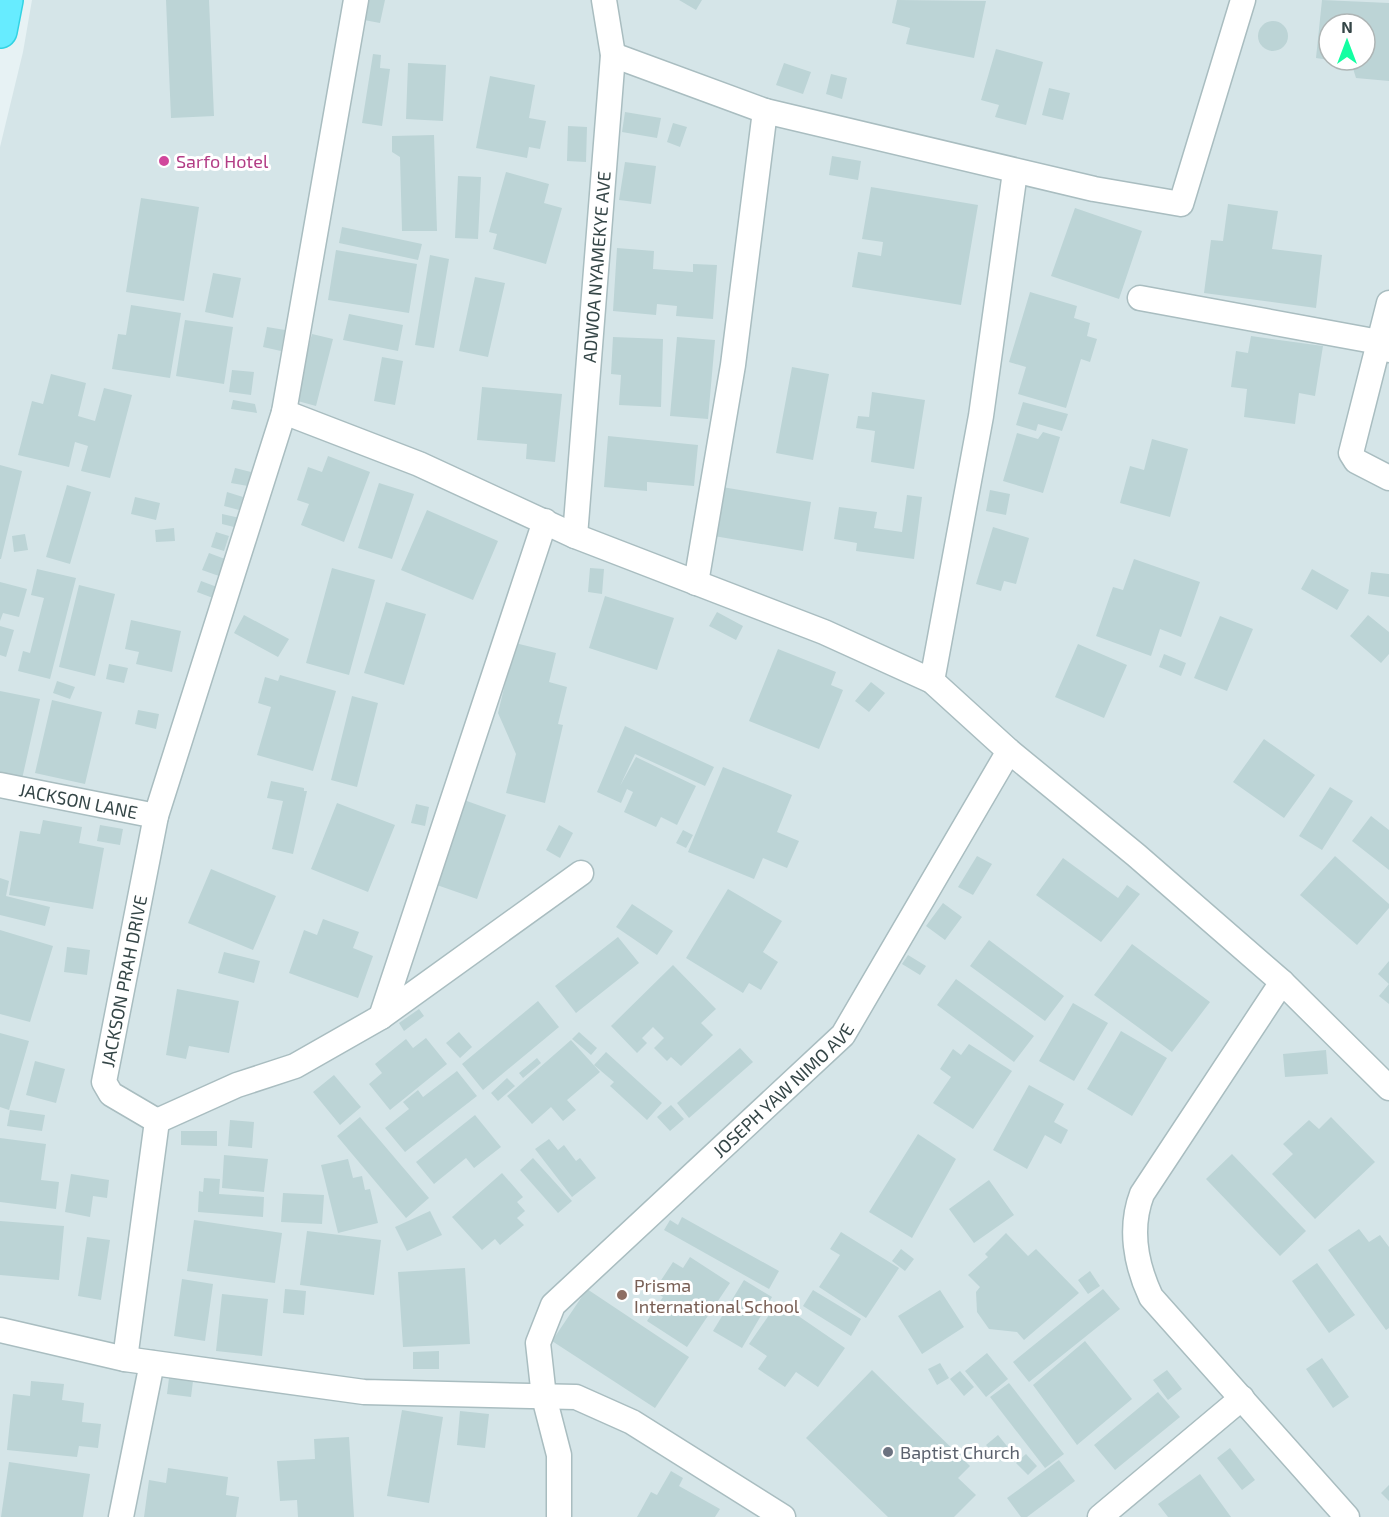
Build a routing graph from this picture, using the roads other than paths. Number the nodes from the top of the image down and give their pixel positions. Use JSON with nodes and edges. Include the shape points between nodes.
{"nodes":[{"id":1,"x":6,"y":0,"type":"edge"},
{"id":2,"x":356,"y":0,"type":"edge"},
{"id":3,"x":604,"y":0,"type":"edge"},
{"id":4,"x":1243,"y":0,"type":"edge"},
{"id":5,"x":0,"y":31,"type":"edge"},
{"id":6,"x":613,"y":55,"type":"junction"},
{"id":7,"x":765,"y":111,"type":"junction"},
{"id":8,"x":1015,"y":172,"type":"junction"},
{"id":9,"x":1140,"y":298,"type":"dead end"},
{"id":10,"x":1389,"y":303,"type":"edge"},
{"id":11,"x":1384,"y":346,"type":"edge"},
{"id":12,"x":284,"y":412,"type":"junction"},
{"id":13,"x":1389,"y":478,"type":"edge"},
{"id":14,"x":545,"y":521,"type":"junction"},
{"id":15,"x":574,"y":536,"type":"junction"},
{"id":16,"x":696,"y":583,"type":"junction"},
{"id":17,"x":932,"y":681,"type":"junction"},
{"id":18,"x":1009,"y":751,"type":"junction"},
{"id":19,"x":0,"y":785,"type":"edge"},
{"id":20,"x":156,"y":816,"type":"junction"},
{"id":21,"x":581,"y":873,"type":"dead end"},
{"id":22,"x":1282,"y":982,"type":"junction"},
{"id":23,"x":381,"y":1017,"type":"junction"},
{"id":24,"x":1389,"y":1088,"type":"edge"},
{"id":25,"x":157,"y":1121,"type":"junction"},
{"id":26,"x":0,"y":1330,"type":"edge"},
{"id":27,"x":125,"y":1359,"type":"junction"},
{"id":28,"x":152,"y":1363,"type":"junction"},
{"id":29,"x":544,"y":1397,"type":"junction"},
{"id":30,"x":1242,"y":1398,"type":"junction"},
{"id":31,"x":122,"y":1517,"type":"edge"},
{"id":32,"x":559,"y":1517,"type":"edge"},
{"id":33,"x":783,"y":1517,"type":"edge"},
{"id":34,"x":1100,"y":1517,"type":"edge"},
{"id":35,"x":1347,"y":1517,"type":"edge"}],
"edges":[{"from":1,"to":5,"type":"highway"},
{"from":2,"to":12,"type":"street","name":"JACKSON PRAH DRIVE"},
{"from":3,"to":6,"type":"street","name":"ADWOA NYAMEKYE AVE"},
{"from":4,"to":8,"type":"street","via":[[1181,204]]},
{"from":6,"to":7,"type":"street"},
{"from":6,"to":15,"type":"street","name":"ADWOA NYAMEKYE AVE"},
{"from":7,"to":8,"type":"street"},
{"from":7,"to":16,"type":"street","via":[[733,365]]},
{"from":8,"to":17,"type":"street","via":[[981,416]]},
{"from":9,"to":11,"type":"street"},
{"from":10,"to":11,"type":"street"},
{"from":11,"to":13,"type":"street","via":[[1351,453],[1356,461]]},
{"from":12,"to":14,"type":"street","via":[[419,464]]},
{"from":12,"to":20,"type":"street","name":"JACKSON PRAH DRIVE"},
{"from":14,"to":15,"type":"street"},
{"from":14,"to":23,"type":"street"},
{"from":15,"to":16,"type":"street"},
{"from":16,"to":17,"type":"street","via":[[824,632]]},
{"from":17,"to":18,"type":"street"},
{"from":18,"to":22,"type":"street"},
{"from":18,"to":29,"type":"street","name":"JOSEPH YAW NIMO AVE","via":[[843,1035],[553,1305],[538,1343]]},
{"from":19,"to":20,"type":"street","name":"JACKSON LANE"},
{"from":20,"to":25,"type":"street","name":"JACKSON PRAH DRIVE","via":[[104,1082],[111,1094]]},
{"from":21,"to":23,"type":"street"},
{"from":22,"to":24,"type":"street"},
{"from":22,"to":30,"type":"street","via":[[1142,1194],[1135,1211],[1140,1269],[1151,1297]]},
{"from":23,"to":25,"type":"street","via":[[295,1066],[237,1085]]},
{"from":25,"to":27,"type":"street"},
{"from":26,"to":27,"type":"street"},
{"from":27,"to":28,"type":"street"},
{"from":28,"to":29,"type":"street","via":[[364,1392]]},
{"from":28,"to":31,"type":"street"},
{"from":29,"to":32,"type":"street","name":"JOSEPH YAW NIMO AVE","via":[[559,1455]]},
{"from":29,"to":33,"type":"street","via":[[576,1397],[632,1422]]},
{"from":30,"to":34,"type":"street"},
{"from":30,"to":35,"type":"street"}]}
